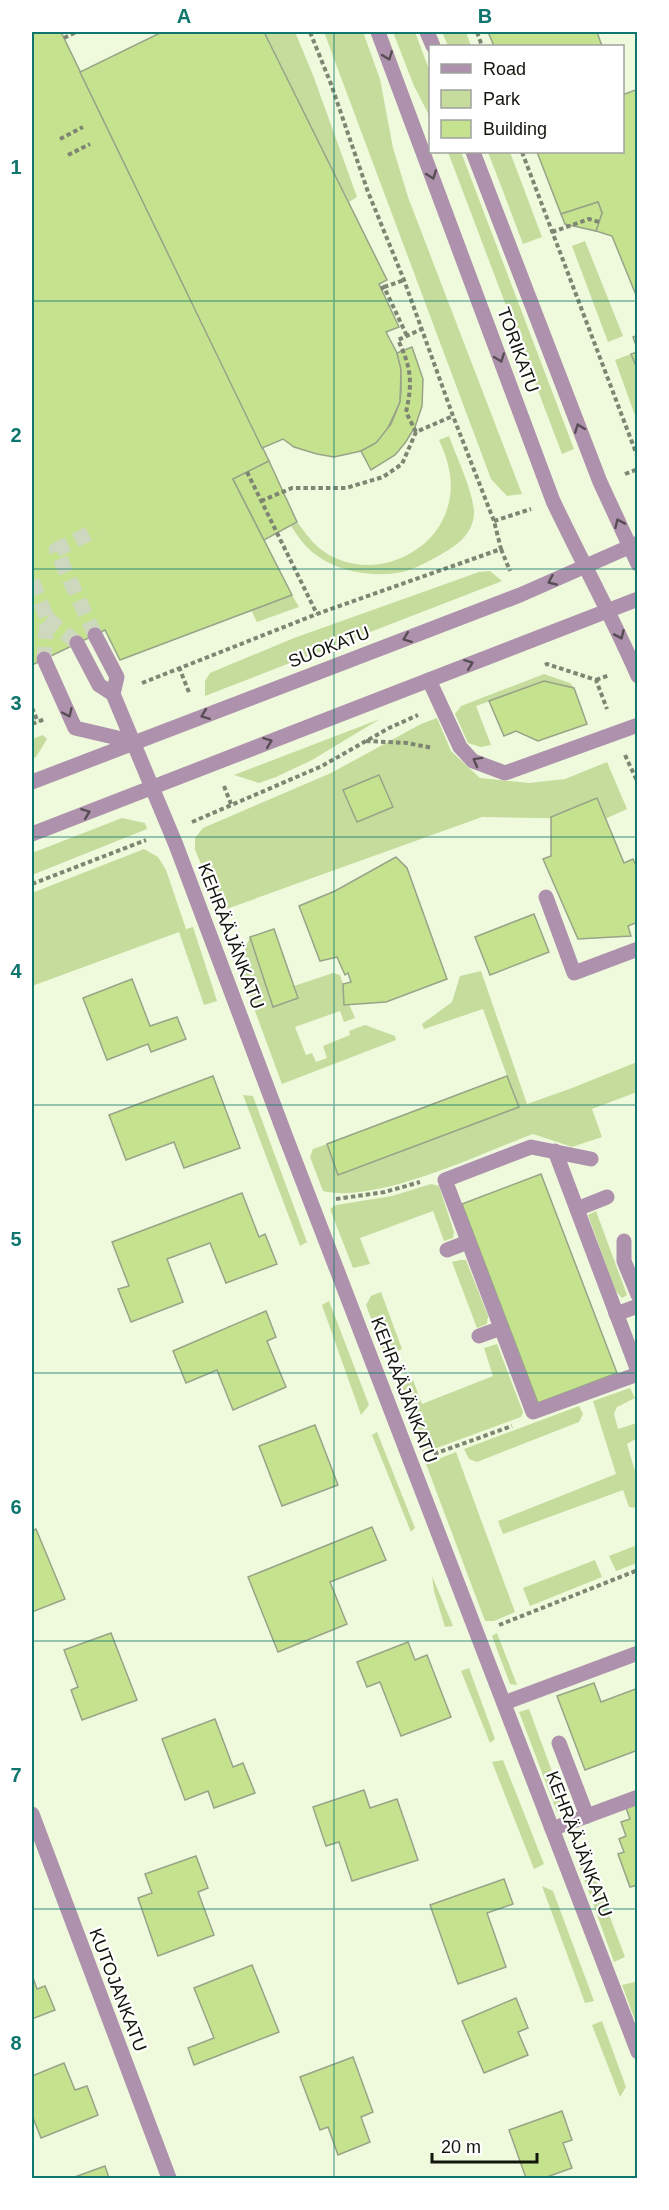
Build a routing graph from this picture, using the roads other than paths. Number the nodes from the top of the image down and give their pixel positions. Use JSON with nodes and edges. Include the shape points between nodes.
{"nodes":[{"id":1,"x":378,"y":32,"type":"edge"},
{"id":2,"x":473,"y":153,"type":"edge"},
{"id":3,"x":634,"y":545,"type":"edge"},
{"id":4,"x":638,"y":564,"type":"edge"},
{"id":5,"x":584,"y":566,"type":"junction"},
{"id":6,"x":638,"y":599,"type":"edge"},
{"id":7,"x":609,"y":611,"type":"junction"},
{"id":8,"x":96,"y":635,"type":"tunnel mouth"},
{"id":9,"x":77,"y":643,"type":"tunnel mouth"},
{"id":10,"x":44,"y":659,"type":"tunnel mouth"},
{"id":11,"x":638,"y":675,"type":"edge"},
{"id":12,"x":429,"y":680,"type":"junction"},
{"id":13,"x":113,"y":694,"type":"junction"},
{"id":14,"x":638,"y":725,"type":"edge"},
{"id":15,"x":135,"y":742,"type":"junction"},
{"id":16,"x":32,"y":782,"type":"edge"},
{"id":17,"x":153,"y":787,"type":"junction"},
{"id":18,"x":32,"y":834,"type":"edge"},
{"id":19,"x":546,"y":897,"type":"dead end"},
{"id":20,"x":638,"y":949,"type":"edge"},
{"id":21,"x":555,"y":1151,"type":"junction"},
{"id":22,"x":591,"y":1159,"type":"dead end"},
{"id":23,"x":607,"y":1197,"type":"dead end"},
{"id":24,"x":577,"y":1209,"type":"junction"},
{"id":25,"x":624,"y":1241,"type":"dead end"},
{"id":26,"x":468,"y":1242,"type":"junction"},
{"id":27,"x":447,"y":1250,"type":"dead end"},
{"id":28,"x":638,"y":1295,"type":"edge"},
{"id":29,"x":638,"y":1306,"type":"edge"},
{"id":30,"x":616,"y":1314,"type":"junction"},
{"id":31,"x":501,"y":1328,"type":"junction"},
{"id":32,"x":479,"y":1336,"type":"dead end"},
{"id":33,"x":638,"y":1373,"type":"edge"},
{"id":34,"x":638,"y":1653,"type":"edge"},
{"id":35,"x":504,"y":1703,"type":"junction"},
{"id":36,"x":559,"y":1743,"type":"dead end"},
{"id":37,"x":638,"y":1797,"type":"edge"},
{"id":38,"x":32,"y":1814,"type":"edge"},
{"id":39,"x":587,"y":1816,"type":"junction"},
{"id":40,"x":552,"y":1829,"type":"junction"},
{"id":41,"x":638,"y":2052,"type":"edge"},
{"id":42,"x":169,"y":2178,"type":"edge"}],
"edges":[{"from":1,"to":5,"type":"street","name":"TORIKATU","one_way":true,"via":[[551,495]]},
{"from":3,"to":2,"type":"street","name":"TORIKATU","one_way":true,"via":[[600,482]]},
{"from":3,"to":4,"type":"street","name":"TORIKATU"},
{"from":3,"to":5,"type":"street","name":"SUOKATU"},
{"from":5,"to":7,"type":"street","name":"TORIKATU"},
{"from":5,"to":15,"type":"street","name":"SUOKATU","one_way":true,"via":[[520,595]]},
{"from":6,"to":7,"type":"street"},
{"from":7,"to":11,"type":"street","name":"TORIKATU","one_way":true},
{"from":12,"to":7,"type":"street","one_way":true},
{"from":8,"to":13,"type":"street","via":[[117,677]]},
{"from":9,"to":13,"type":"street","via":[[99,685]]},
{"from":10,"to":15,"type":"street","one_way":true,"via":[[75,728]]},
{"from":14,"to":12,"type":"street","one_way":true,"via":[[504,773],[473,760],[460,747]]},
{"from":17,"to":12,"type":"street","one_way":true},
{"from":13,"to":15,"type":"street","name":"KEHRÄÄJÄNKATU"},
{"from":15,"to":16,"type":"street","name":"SUOKATU"},
{"from":15,"to":17,"type":"street","name":"KEHRÄÄJÄNKATU"},
{"from":18,"to":17,"type":"street","one_way":true},
{"from":17,"to":35,"type":"street","name":"KEHRÄÄJÄNKATU"},
{"from":19,"to":20,"type":"street","via":[[574,974]]},
{"from":21,"to":22,"type":"street"},
{"from":21,"to":24,"type":"street"},
{"from":21,"to":26,"type":"street","via":[[531,1147],[445,1180]]},
{"from":23,"to":24,"type":"street"},
{"from":24,"to":30,"type":"street"},
{"from":25,"to":28,"type":"street","via":[[624,1261]]},
{"from":26,"to":27,"type":"street"},
{"from":26,"to":31,"type":"street"},
{"from":29,"to":30,"type":"street"},
{"from":30,"to":33,"type":"street"},
{"from":31,"to":32,"type":"street"},
{"from":31,"to":33,"type":"street","via":[[533,1412]]},
{"from":34,"to":35,"type":"street"},
{"from":35,"to":40,"type":"street","name":"KEHRÄÄJÄNKATU"},
{"from":36,"to":39,"type":"street"},
{"from":37,"to":39,"type":"street"},
{"from":38,"to":42,"type":"street","name":"KUTOJANKATU"},
{"from":39,"to":40,"type":"street"},
{"from":40,"to":41,"type":"street","name":"KEHRÄÄJÄNKATU"}]}
